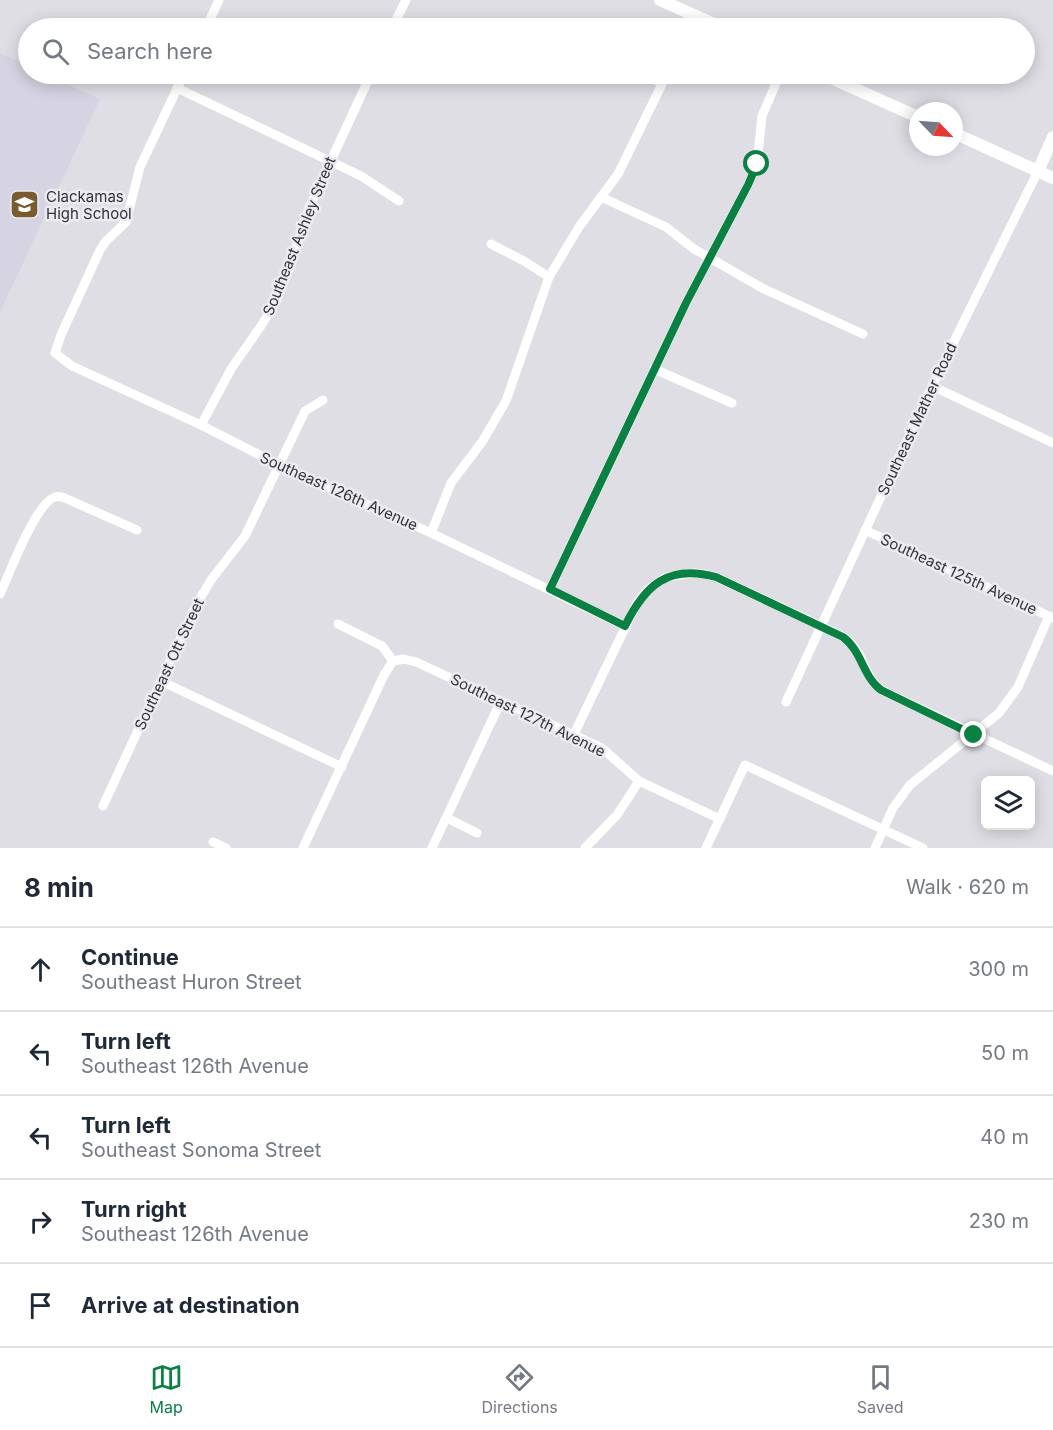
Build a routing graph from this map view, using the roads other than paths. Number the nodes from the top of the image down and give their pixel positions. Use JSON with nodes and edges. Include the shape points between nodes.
{"nodes":[{"id":1,"x":219,"y":0,"type":"edge"},
{"id":2,"x":406,"y":0,"type":"edge"},
{"id":3,"x":660,"y":0,"type":"edge"},
{"id":4,"x":693,"y":15,"type":"junction"},
{"id":5,"x":211,"y":18,"type":"edge"},
{"id":6,"x":397,"y":18,"type":"edge"},
{"id":7,"x":692,"y":18,"type":"edge"},
{"id":8,"x":700,"y":18,"type":"edge"},
{"id":9,"x":179,"y":84,"type":"edge"},
{"id":10,"x":366,"y":84,"type":"edge"},
{"id":11,"x":662,"y":84,"type":"edge"},
{"id":12,"x":776,"y":84,"type":"edge"},
{"id":13,"x":844,"y":84,"type":"edge"},
{"id":14,"x":177,"y":88,"type":"junction"},
{"id":15,"x":909,"y":113,"type":"edge"},
{"id":16,"x":963,"y":137,"type":"edge"},
{"id":17,"x":1053,"y":137,"type":"edge"},
{"id":18,"x":330,"y":160,"type":"junction"},
{"id":19,"x":1038,"y":171,"type":"junction"},
{"id":20,"x":1053,"y":178,"type":"edge"},
{"id":21,"x":601,"y":197,"type":"junction"},
{"id":22,"x":399,"y":201,"type":"dead end"},
{"id":23,"x":491,"y":243,"type":"dead end"},
{"id":24,"x":710,"y":258,"type":"junction"},
{"id":25,"x":549,"y":277,"type":"junction"},
{"id":26,"x":863,"y":334,"type":"dead end"},
{"id":27,"x":654,"y":369,"type":"junction"},
{"id":28,"x":932,"y":386,"type":"junction"},
{"id":29,"x":323,"y":400,"type":"dead end"},
{"id":30,"x":732,"y":403,"type":"dead end"},
{"id":31,"x":201,"y":425,"type":"junction"},
{"id":32,"x":1053,"y":443,"type":"edge"},
{"id":33,"x":279,"y":465,"type":"junction"},
{"id":34,"x":137,"y":530,"type":"dead end"},
{"id":35,"x":865,"y":530,"type":"junction"},
{"id":36,"x":431,"y":533,"type":"junction"},
{"id":37,"x":550,"y":589,"type":"junction"},
{"id":38,"x":0,"y":594,"type":"edge"},
{"id":39,"x":1051,"y":617,"type":"edge"},
{"id":40,"x":338,"y":624,"type":"dead end"},
{"id":41,"x":625,"y":626,"type":"junction"},
{"id":42,"x":822,"y":626,"type":"junction"},
{"id":43,"x":393,"y":661,"type":"junction"},
{"id":44,"x":161,"y":681,"type":"junction"},
{"id":45,"x":501,"y":701,"type":"junction"},
{"id":46,"x":786,"y":702,"type":"dead end"},
{"id":47,"x":574,"y":734,"type":"junction"},
{"id":48,"x":974,"y":735,"type":"junction"},
{"id":49,"x":342,"y":766,"type":"junction"},
{"id":50,"x":1053,"y":771,"type":"edge"},
{"id":51,"x":639,"y":781,"type":"junction"},
{"id":52,"x":102,"y":806,"type":"dead end"},
{"id":53,"x":447,"y":818,"type":"junction"},
{"id":54,"x":720,"y":819,"type":"junction"},
{"id":55,"x":883,"y":830,"type":"junction"},
{"id":56,"x":477,"y":833,"type":"dead end"},
{"id":57,"x":213,"y":842,"type":"dead end"},
{"id":58,"x":226,"y":848,"type":"edge"},
{"id":59,"x":303,"y":848,"type":"edge"},
{"id":60,"x":432,"y":848,"type":"edge"},
{"id":61,"x":585,"y":848,"type":"edge"},
{"id":62,"x":706,"y":848,"type":"edge"},
{"id":63,"x":875,"y":848,"type":"edge"},
{"id":64,"x":923,"y":848,"type":"edge"}],
"edges":[{"from":1,"to":5,"type":"street"},
{"from":2,"to":6,"type":"street"},
{"from":3,"to":4,"type":"main road"},
{"from":4,"to":7,"type":"street"},
{"from":4,"to":8,"type":"main road"},
{"from":9,"to":14,"type":"street"},
{"from":10,"to":18,"type":"street","name":"Southeast Ashley Street"},
{"from":11,"to":21,"type":"street","via":[[618,174]]},
{"from":12,"to":24,"type":"street","via":[[762,116],[757,164]]},
{"from":13,"to":15,"type":"main road"},
{"from":14,"to":18,"type":"street"},
{"from":14,"to":31,"type":"street","name":"Southeast 126th Avenue","via":[[140,167],[126,221],[100,250],[55,353],[72,366]]},
{"from":16,"to":19,"type":"main road"},
{"from":17,"to":19,"type":"main road","name":"Southeast Mather Road"},
{"from":18,"to":22,"type":"street"},
{"from":18,"to":31,"type":"street","name":"Southeast Ashley Street","via":[[277,300],[231,369]]},
{"from":19,"to":20,"type":"main road"},
{"from":19,"to":28,"type":"street","name":"Southeast Mather Road"},
{"from":21,"to":24,"type":"street","via":[[666,227]]},
{"from":21,"to":25,"type":"street"},
{"from":23,"to":25,"type":"street"},
{"from":24,"to":26,"type":"street","via":[[764,289]]},
{"from":24,"to":27,"type":"street"},
{"from":25,"to":36,"type":"street","via":[[506,401],[451,483]]},
{"from":27,"to":30,"type":"street"},
{"from":27,"to":37,"type":"street"},
{"from":28,"to":32,"type":"street"},
{"from":28,"to":35,"type":"street","name":"Southeast Mather Road"},
{"from":29,"to":33,"type":"street","name":"Southeast Ott Street","via":[[305,411]]},
{"from":31,"to":33,"type":"street","name":"Southeast 126th Avenue"},
{"from":33,"to":36,"type":"street","name":"Southeast 126th Avenue"},
{"from":33,"to":44,"type":"street","name":"Southeast Ott Street","via":[[245,536],[195,607]]},
{"from":34,"to":38,"type":"street","via":[[60,496],[53,497],[35,519]]},
{"from":35,"to":39,"type":"street","name":"Southeast 125th Avenue"},
{"from":35,"to":42,"type":"street","name":"Southeast Mather Road"},
{"from":36,"to":37,"type":"street","name":"Southeast 126th Avenue"},
{"from":37,"to":41,"type":"street","name":"Southeast 126th Avenue"},
{"from":39,"to":48,"type":"street","via":[[1018,687],[999,713]]},
{"from":40,"to":43,"type":"street","via":[[382,646]]},
{"from":41,"to":42,"type":"street","via":[[648,589],[666,577],[694,573],[716,577]]},
{"from":41,"to":47,"type":"street"},
{"from":42,"to":46,"type":"street","name":"Southeast Mather Road"},
{"from":42,"to":48,"type":"street","via":[[852,643],[873,685]]},
{"from":43,"to":45,"type":"street","name":"Southeast 127th Avenue","via":[[416,662]]},
{"from":43,"to":49,"type":"street"},
{"from":44,"to":49,"type":"street"},
{"from":44,"to":52,"type":"street","name":"Southeast Ott Street"},
{"from":45,"to":47,"type":"street","name":"Southeast 127th Avenue"},
{"from":45,"to":53,"type":"street"},
{"from":47,"to":51,"type":"street","name":"Southeast 127th Avenue","via":[[602,748]]},
{"from":48,"to":50,"type":"street"},
{"from":48,"to":55,"type":"street","via":[[910,785]]},
{"from":49,"to":59,"type":"street"},
{"from":51,"to":54,"type":"street","name":"Southeast 127th Avenue"},
{"from":51,"to":61,"type":"street","via":[[617,815]]},
{"from":53,"to":56,"type":"street"},
{"from":53,"to":60,"type":"street"},
{"from":54,"to":55,"type":"street","via":[[744,765]]},
{"from":54,"to":62,"type":"street"},
{"from":55,"to":63,"type":"street"},
{"from":55,"to":64,"type":"street"},
{"from":57,"to":58,"type":"street"}]}
